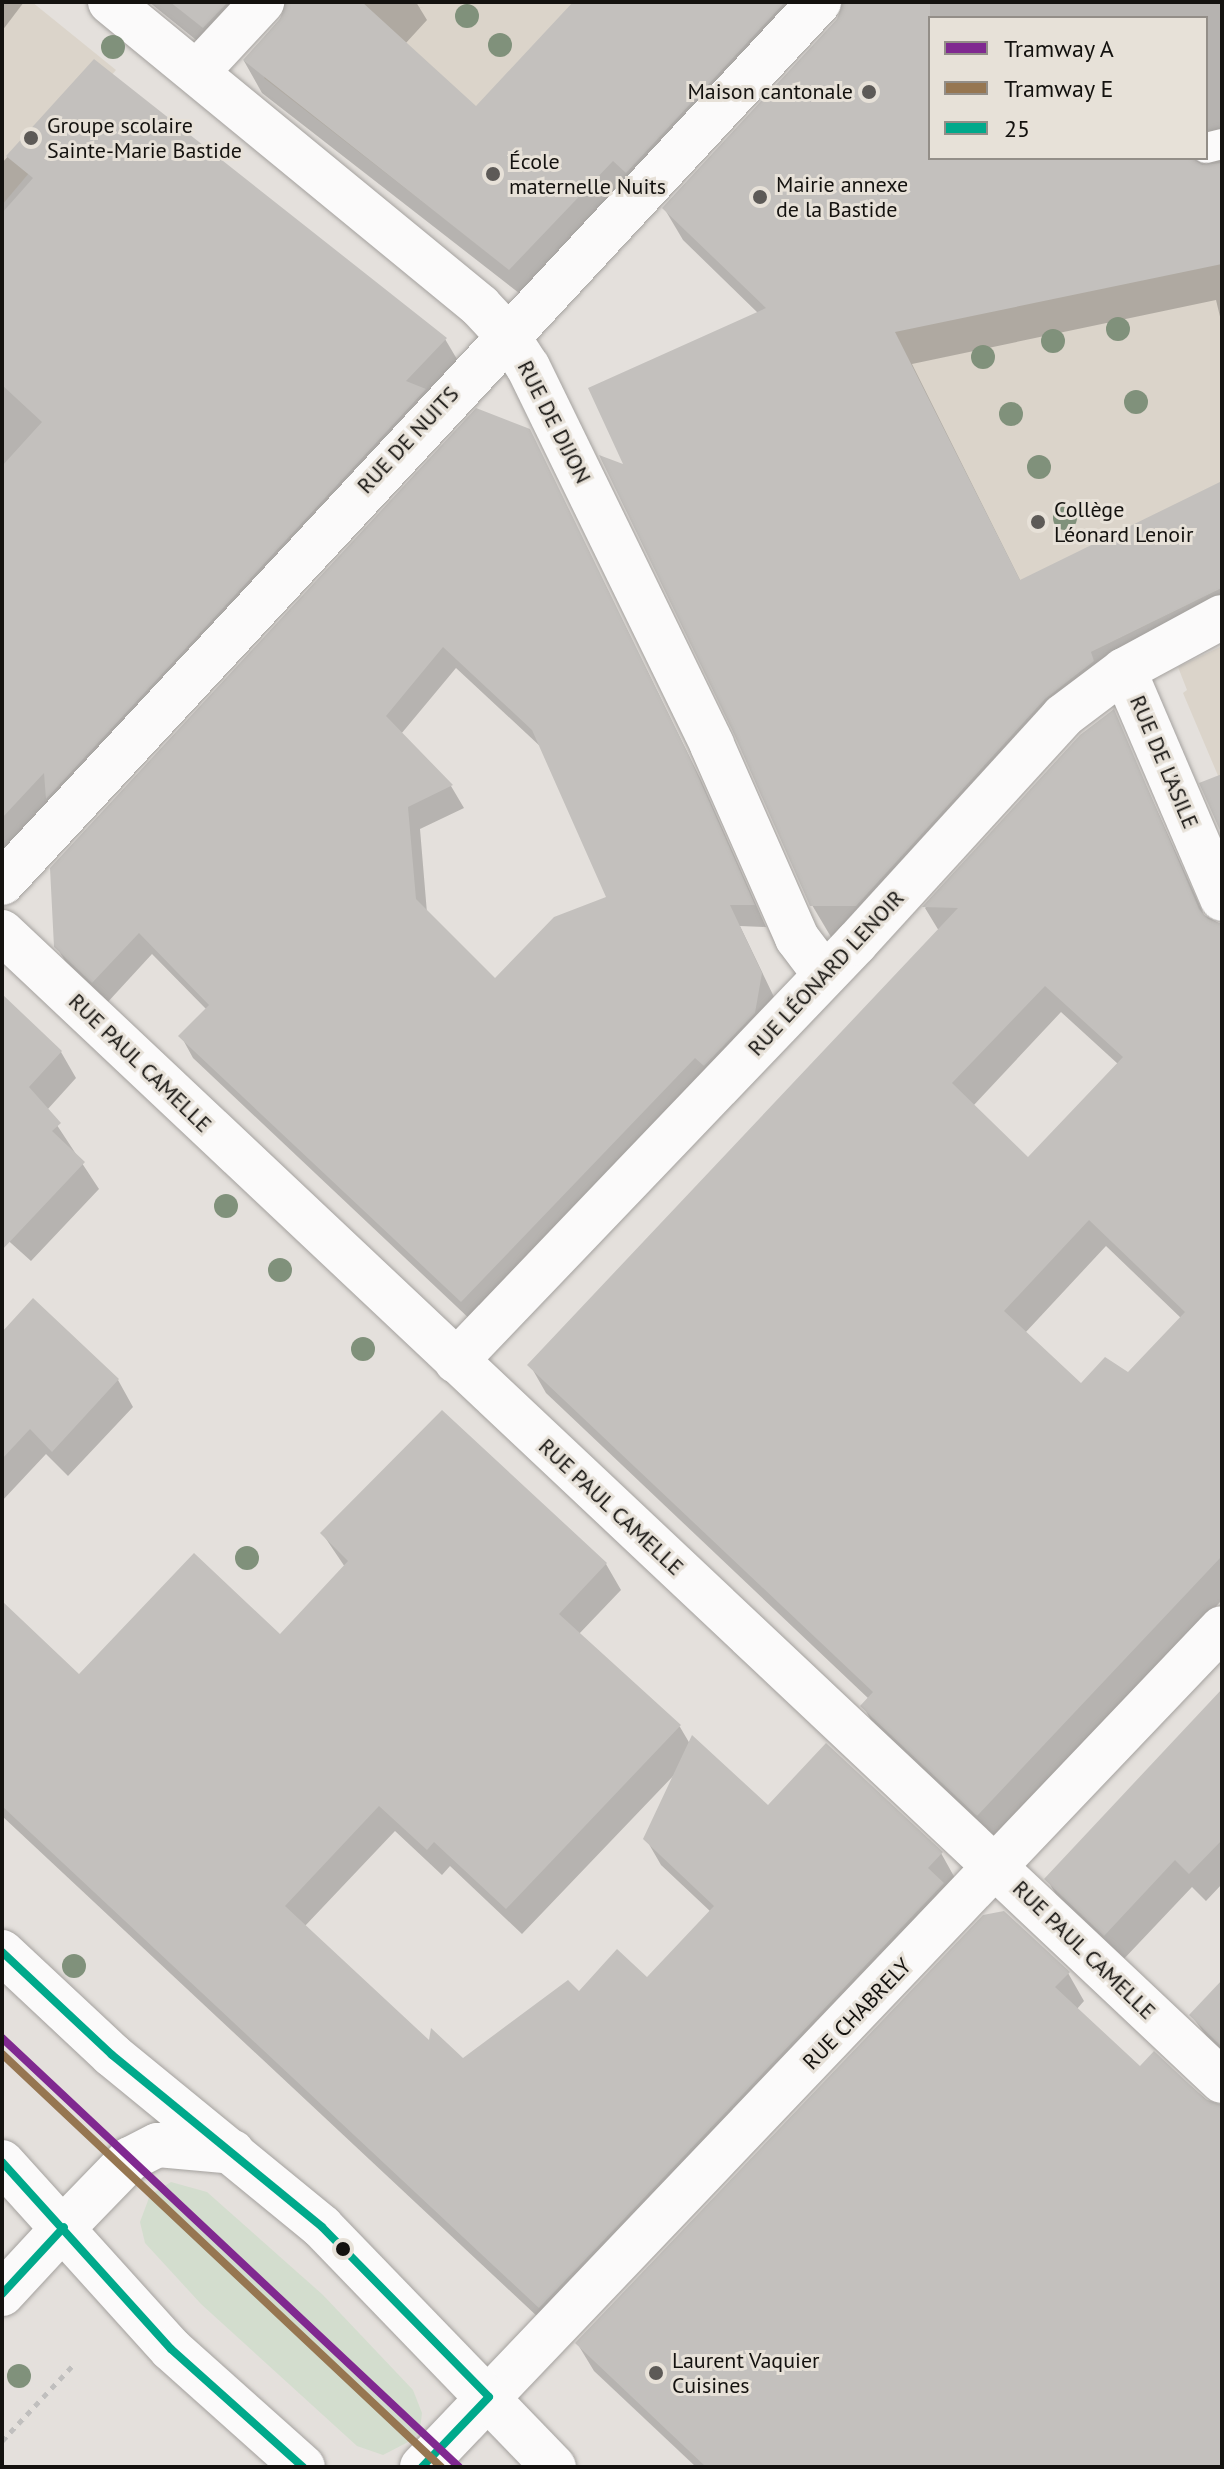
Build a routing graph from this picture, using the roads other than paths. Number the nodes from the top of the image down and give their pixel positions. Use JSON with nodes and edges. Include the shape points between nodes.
{"nodes":[{"id":1,"x":110,"y":2,"type":"edge"},
{"id":2,"x":262,"y":2,"type":"edge"},
{"id":3,"x":819,"y":2,"type":"edge"},
{"id":4,"x":197,"y":72,"type":"junction"},
{"id":5,"x":507,"y":335,"type":"junction"},
{"id":6,"x":1222,"y":617,"type":"edge"},
{"id":7,"x":1124,"y":670,"type":"junction"},
{"id":8,"x":2,"y":883,"type":"edge"},
{"id":9,"x":1222,"y":899,"type":"edge"},
{"id":10,"x":2,"y":932,"type":"edge"},
{"id":11,"x":825,"y":975,"type":"junction"},
{"id":12,"x":456,"y":1361,"type":"junction"},
{"id":13,"x":1222,"y":1628,"type":"edge"},
{"id":14,"x":997,"y":1867,"type":"junction"},
{"id":15,"x":2,"y":1952,"type":"edge"},
{"id":16,"x":1222,"y":2081,"type":"edge"},
{"id":17,"x":233,"y":2152,"type":"junction"},
{"id":18,"x":2,"y":2162,"type":"edge"},
{"id":19,"x":64,"y":2227,"type":"junction"},
{"id":20,"x":2,"y":2294,"type":"edge"},
{"id":21,"x":489,"y":2397,"type":"junction"},
{"id":22,"x":303,"y":2467,"type":"edge"},
{"id":23,"x":422,"y":2467,"type":"edge"},
{"id":24,"x":554,"y":2467,"type":"edge"}],
"edges":[{"from":1,"to":4,"type":"street","name":"RUE DE DIJON"},
{"from":2,"to":4,"type":"street"},
{"from":3,"to":5,"type":"street","name":"RUE DE NUITS"},
{"from":4,"to":5,"type":"street","name":"RUE DE DIJON","via":[[480,306]]},
{"from":5,"to":8,"type":"street","name":"RUE DE NUITS"},
{"from":5,"to":11,"type":"street","name":"RUE DE DIJON","via":[[528,367],[705,731],[797,938]]},
{"from":6,"to":7,"type":"street","name":"RUE LÉONARD LENOIR"},
{"from":7,"to":9,"type":"street","name":"RUE DE L'ASILE"},
{"from":7,"to":11,"type":"street","name":"RUE LÉONARD LENOIR","via":[[1063,716]]},
{"from":10,"to":12,"type":"street","name":"RUE PAUL CAMELLE"},
{"from":11,"to":12,"type":"street","name":"RUE LÉONARD LENOIR"},
{"from":12,"to":14,"type":"street","name":"RUE PAUL CAMELLE"},
{"from":13,"to":14,"type":"street","name":"RUE CHABRELY"},
{"from":14,"to":16,"type":"street","name":"RUE PAUL CAMELLE"},
{"from":14,"to":21,"type":"street","name":"RUE CHABRELY"},
{"from":15,"to":17,"type":"street","via":[[112,2055]]},
{"from":17,"to":19,"type":"street","via":[[158,2145],[130,2159]]},
{"from":17,"to":21,"type":"street","via":[[322,2227]]},
{"from":18,"to":19,"type":"street"},
{"from":19,"to":20,"type":"street"},
{"from":19,"to":22,"type":"street","via":[[171,2349]]},
{"from":21,"to":23,"type":"street","name":"RUE CHABRELY"},
{"from":21,"to":24,"type":"street"}]}
